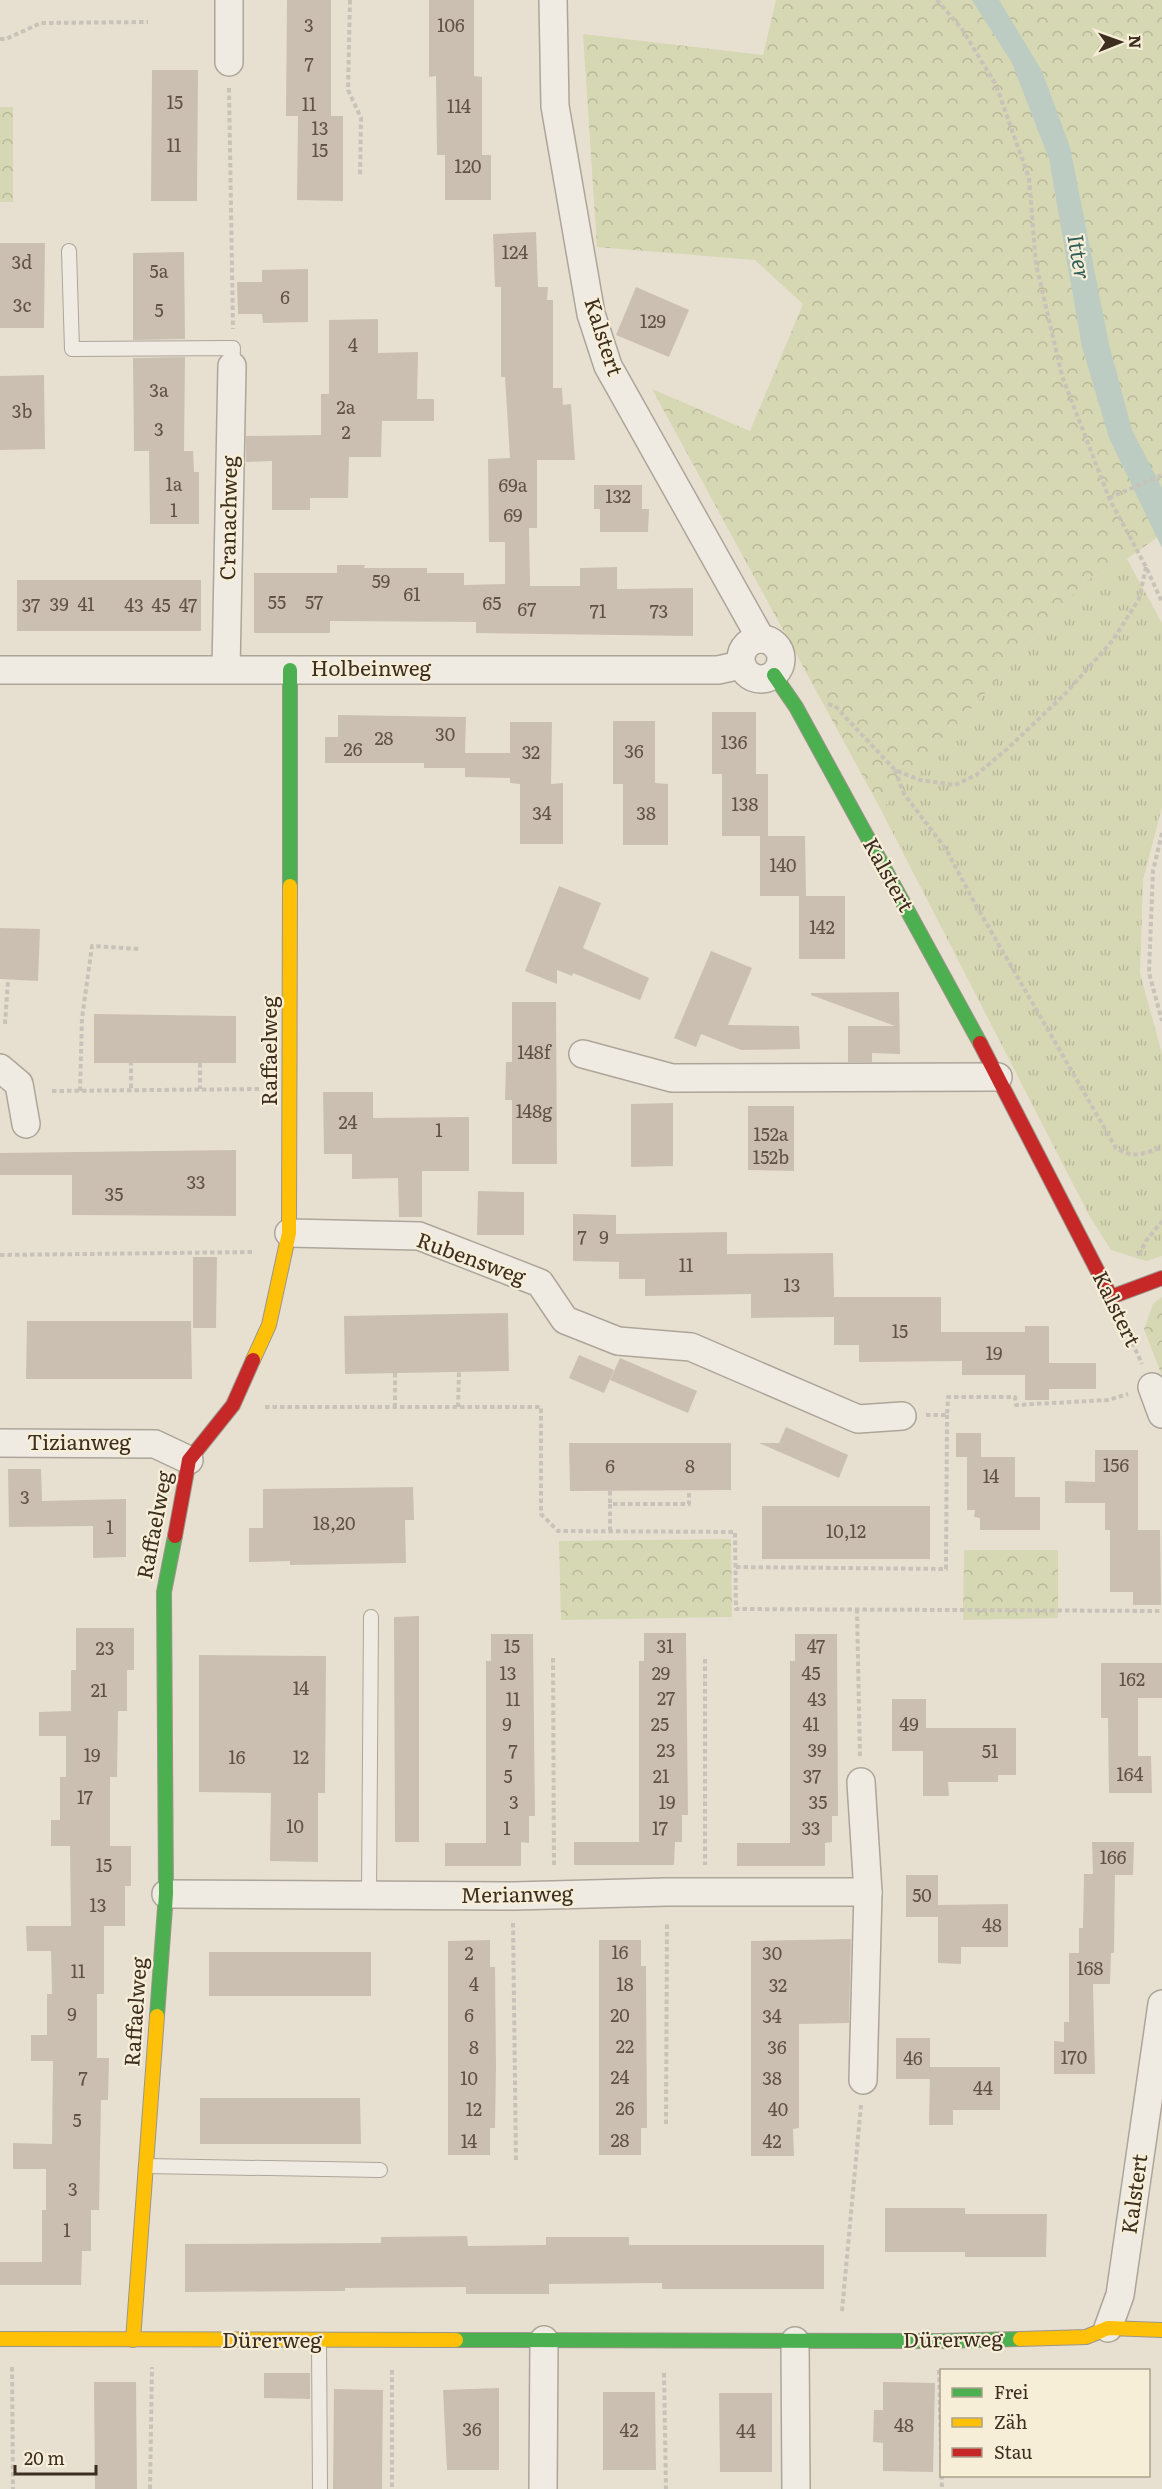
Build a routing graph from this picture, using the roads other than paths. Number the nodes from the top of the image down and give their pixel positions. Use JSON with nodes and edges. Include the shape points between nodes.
{"nodes":[{"id":1,"x":229,"y":0,"type":"edge"},
{"id":2,"x":553,"y":0,"type":"edge"},
{"id":3,"x":229,"y":62,"type":"road end"},
{"id":4,"x":69,"y":251,"type":"dead end"},
{"id":5,"x":233,"y":357,"type":"joint"},
{"id":6,"x":761,"y":639,"type":"junction"},
{"id":7,"x":741,"y":665,"type":"junction"},
{"id":8,"x":226,"y":669,"type":"junction"},
{"id":9,"x":0,"y":670,"type":"edge"},
{"id":10,"x":290,"y":670,"type":"junction"},
{"id":11,"x":774,"y":675,"type":"junction"},
{"id":12,"x":583,"y":1054,"type":"dead end"},
{"id":13,"x":0,"y":1068,"type":"edge"},
{"id":14,"x":998,"y":1077,"type":"junction"},
{"id":15,"x":26,"y":1124,"type":"dead end"},
{"id":16,"x":289,"y":1233,"type":"junction"},
{"id":17,"x":1162,"y":1278,"type":"edge"},
{"id":18,"x":1141,"y":1390,"type":"road end"},
{"id":19,"x":1162,"y":1414,"type":"edge"},
{"id":20,"x":902,"y":1416,"type":"road end"},
{"id":21,"x":0,"y":1443,"type":"edge"},
{"id":22,"x":189,"y":1460,"type":"junction"},
{"id":23,"x":371,"y":1617,"type":"dead end"},
{"id":24,"x":861,"y":1782,"type":"road end"},
{"id":25,"x":868,"y":1892,"type":"junction"},
{"id":26,"x":166,"y":1894,"type":"junction"},
{"id":27,"x":369,"y":1896,"type":"junction"},
{"id":28,"x":1162,"y":2004,"type":"edge"},
{"id":29,"x":862,"y":2092,"type":"road end"},
{"id":30,"x":146,"y":2166,"type":"junction"},
{"id":31,"x":380,"y":2170,"type":"dead end"},
{"id":32,"x":1108,"y":2328,"type":"junction"},
{"id":33,"x":1162,"y":2330,"type":"edge"},
{"id":34,"x":0,"y":2339,"type":"edge"},
{"id":35,"x":133,"y":2340,"type":"junction"},
{"id":36,"x":544,"y":2340,"type":"junction"},
{"id":37,"x":319,"y":2341,"type":"junction"},
{"id":38,"x":795,"y":2341,"type":"junction"},
{"id":39,"x":320,"y":2489,"type":"edge"},
{"id":40,"x":543,"y":2489,"type":"edge"},
{"id":41,"x":796,"y":2489,"type":"edge"}],
"edges":[{"from":1,"to":3,"type":"street"},
{"from":2,"to":6,"type":"street","name":"Kalstert","via":[[555,106],[591,314],[608,366]]},
{"from":4,"to":5,"type":"lane","via":[[72,349]]},
{"from":5,"to":8,"type":"street","name":"Cranachweg"},
{"from":6,"to":7,"type":"street","via":[[749,642],[741,652]]},
{"from":6,"to":11,"type":"street","name":"Kalstert","via":[[773,643],[780,653],[780,665]]},
{"from":7,"to":10,"type":"street","name":"Holbeinweg","via":[[718,670]]},
{"from":7,"to":11,"type":"street","via":[[749,676],[761,680]]},
{"from":8,"to":9,"type":"street","name":"Holbeinweg"},
{"from":8,"to":10,"type":"street","name":"Holbeinweg"},
{"from":10,"to":16,"type":"street","name":"Raffaelweg"},
{"from":11,"to":14,"type":"street","name":"Kalstert","via":[[802,717]]},
{"from":12,"to":14,"type":"street","via":[[672,1078]]},
{"from":13,"to":15,"type":"street","via":[[19,1084]]},
{"from":14,"to":17,"type":"street","name":"Kalstert","via":[[1111,1297]]},
{"from":16,"to":20,"type":"street","name":"Rubensweg","via":[[419,1236],[540,1283],[565,1320],[618,1341],[691,1347],[858,1419]]},
{"from":16,"to":22,"type":"street","name":"Raffaelweg","via":[[269,1324],[233,1405]]},
{"from":18,"to":19,"type":"street"},
{"from":21,"to":22,"type":"street","name":"Tizianweg","via":[[155,1444]]},
{"from":22,"to":26,"type":"street","name":"Raffaelweg","via":[[164,1592]]},
{"from":23,"to":27,"type":"lane"},
{"from":24,"to":25,"type":"street"},
{"from":25,"to":27,"type":"street","name":"Merianweg"},
{"from":25,"to":29,"type":"street"},
{"from":26,"to":27,"type":"street","name":"Merianweg"},
{"from":26,"to":30,"type":"street","name":"Raffaelweg"},
{"from":28,"to":32,"type":"street","name":"Kalstert","via":[[1120,2295]]},
{"from":30,"to":31,"type":"lane"},
{"from":30,"to":35,"type":"street","name":"Raffaelweg"},
{"from":32,"to":33,"type":"street"},
{"from":32,"to":38,"type":"street","name":"Dürerweg","via":[[1086,2337]]},
{"from":34,"to":35,"type":"street","name":"Dürerweg"},
{"from":35,"to":37,"type":"street","name":"Dürerweg"},
{"from":36,"to":37,"type":"street","name":"Dürerweg"},
{"from":36,"to":38,"type":"street","name":"Dürerweg"},
{"from":36,"to":40,"type":"street"},
{"from":37,"to":39,"type":"lane"},
{"from":38,"to":41,"type":"street"}]}
